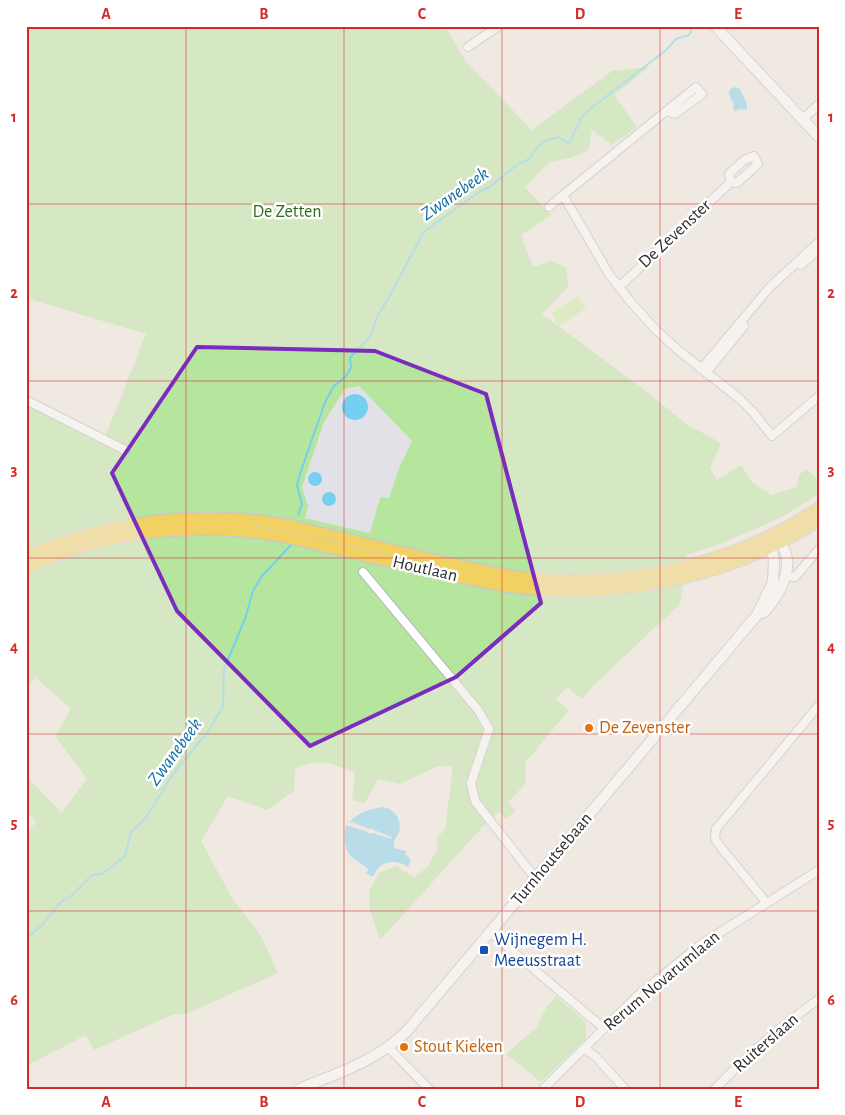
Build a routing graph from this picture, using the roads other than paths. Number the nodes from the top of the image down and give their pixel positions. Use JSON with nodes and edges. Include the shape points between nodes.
{"nodes":[{"id":1,"x":499,"y":26,"type":"edge"},
{"id":2,"x":715,"y":26,"type":"edge"},
{"id":3,"x":468,"y":47,"type":"dead end"},
{"id":4,"x":819,"y":104,"type":"edge"},
{"id":5,"x":668,"y":111,"type":"dead end"},
{"id":6,"x":802,"y":120,"type":"junction"},
{"id":7,"x":819,"y":137,"type":"edge"},
{"id":8,"x":731,"y":182,"type":"dead end"},
{"id":9,"x":563,"y":195,"type":"junction"},
{"id":10,"x":549,"y":207,"type":"dead end"},
{"id":11,"x":819,"y":242,"type":"edge"},
{"id":12,"x":819,"y":249,"type":"edge"},
{"id":13,"x":783,"y":277,"type":"junction"},
{"id":14,"x":619,"y":287,"type":"junction"},
{"id":15,"x":703,"y":371,"type":"junction"},
{"id":16,"x":819,"y":396,"type":"edge"},
{"id":17,"x":26,"y":400,"type":"edge"},
{"id":18,"x":125,"y":450,"type":"dead end"},
{"id":19,"x":819,"y":508,"type":"edge"},
{"id":20,"x":819,"y":520,"type":"edge"},
{"id":21,"x":774,"y":540,"type":"junction"},
{"id":22,"x":819,"y":548,"type":"edge"},
{"id":23,"x":26,"y":556,"type":"edge"},
{"id":24,"x":26,"y":568,"type":"edge"},
{"id":25,"x":363,"y":572,"type":"dead end"},
{"id":26,"x":780,"y":575,"type":"junction"},
{"id":27,"x":819,"y":705,"type":"edge"},
{"id":28,"x":819,"y":870,"type":"edge"},
{"id":29,"x":535,"y":878,"type":"junction"},
{"id":30,"x":766,"y":902,"type":"junction"},
{"id":31,"x":491,"y":933,"type":"junction"},
{"id":32,"x":819,"y":999,"type":"edge"},
{"id":33,"x":603,"y":1029,"type":"junction"},
{"id":34,"x":587,"y":1046,"type":"junction"},
{"id":35,"x":389,"y":1048,"type":"junction"},
{"id":36,"x":299,"y":1089,"type":"edge"},
{"id":37,"x":429,"y":1089,"type":"edge"},
{"id":38,"x":543,"y":1089,"type":"edge"},
{"id":39,"x":626,"y":1089,"type":"edge"},
{"id":40,"x":715,"y":1089,"type":"edge"}],
"edges":[{"from":1,"to":3,"type":"street"},
{"from":2,"to":6,"type":"main road"},
{"from":4,"to":6,"type":"street"},
{"from":5,"to":9,"type":"street"},
{"from":6,"to":7,"type":"main road"},
{"from":8,"to":14,"type":"street","name":"De Zevenster"},
{"from":9,"to":10,"type":"street"},
{"from":9,"to":14,"type":"street"},
{"from":11,"to":13,"type":"street"},
{"from":12,"to":13,"type":"street"},
{"from":13,"to":15,"type":"street"},
{"from":14,"to":15,"type":"street","via":[[656,330]]},
{"from":15,"to":16,"type":"street","via":[[740,399],[772,436]]},
{"from":17,"to":18,"type":"street"},
{"from":19,"to":21,"type":"main road","name":"Houtlaan"},
{"from":20,"to":21,"type":"main road","name":"Houtlaan"},
{"from":21,"to":23,"type":"main road","name":"Houtlaan","via":[[641,576],[594,580],[536,579],[500,574],[291,526],[238,519],[187,519],[127,526],[78,537]]},
{"from":21,"to":24,"type":"main road","name":"Houtlaan","via":[[727,565],[612,590],[532,589],[489,583],[264,532],[237,530],[188,530],[128,536],[82,547]]},
{"from":21,"to":26,"type":"main road","name":"Turnhoutsebaan","via":[[787,556]]},
{"from":22,"to":26,"type":"street","via":[[795,577]]},
{"from":25,"to":29,"type":"street","via":[[486,722],[489,729],[471,783],[474,796]]},
{"from":26,"to":29,"type":"main road","name":"Turnhoutsebaan","via":[[775,599],[757,616]]},
{"from":27,"to":30,"type":"street","via":[[716,829],[715,839]]},
{"from":28,"to":30,"type":"street","name":"Rerum Novarumlaan"},
{"from":29,"to":31,"type":"main road","name":"Turnhoutsebaan"},
{"from":30,"to":33,"type":"street","name":"Rerum Novarumlaan","via":[[700,945]]},
{"from":31,"to":33,"type":"street"},
{"from":31,"to":35,"type":"main road","name":"Turnhoutsebaan"},
{"from":32,"to":40,"type":"street","name":"Ruiterslaan","via":[[771,1035]]},
{"from":33,"to":34,"type":"street","name":"Rerum Novarumlaan"},
{"from":34,"to":38,"type":"street","name":"Rerum Novarumlaan"},
{"from":34,"to":39,"type":"street"},
{"from":35,"to":36,"type":"main road","name":"Turnhoutsebaan"},
{"from":35,"to":37,"type":"street"}]}
